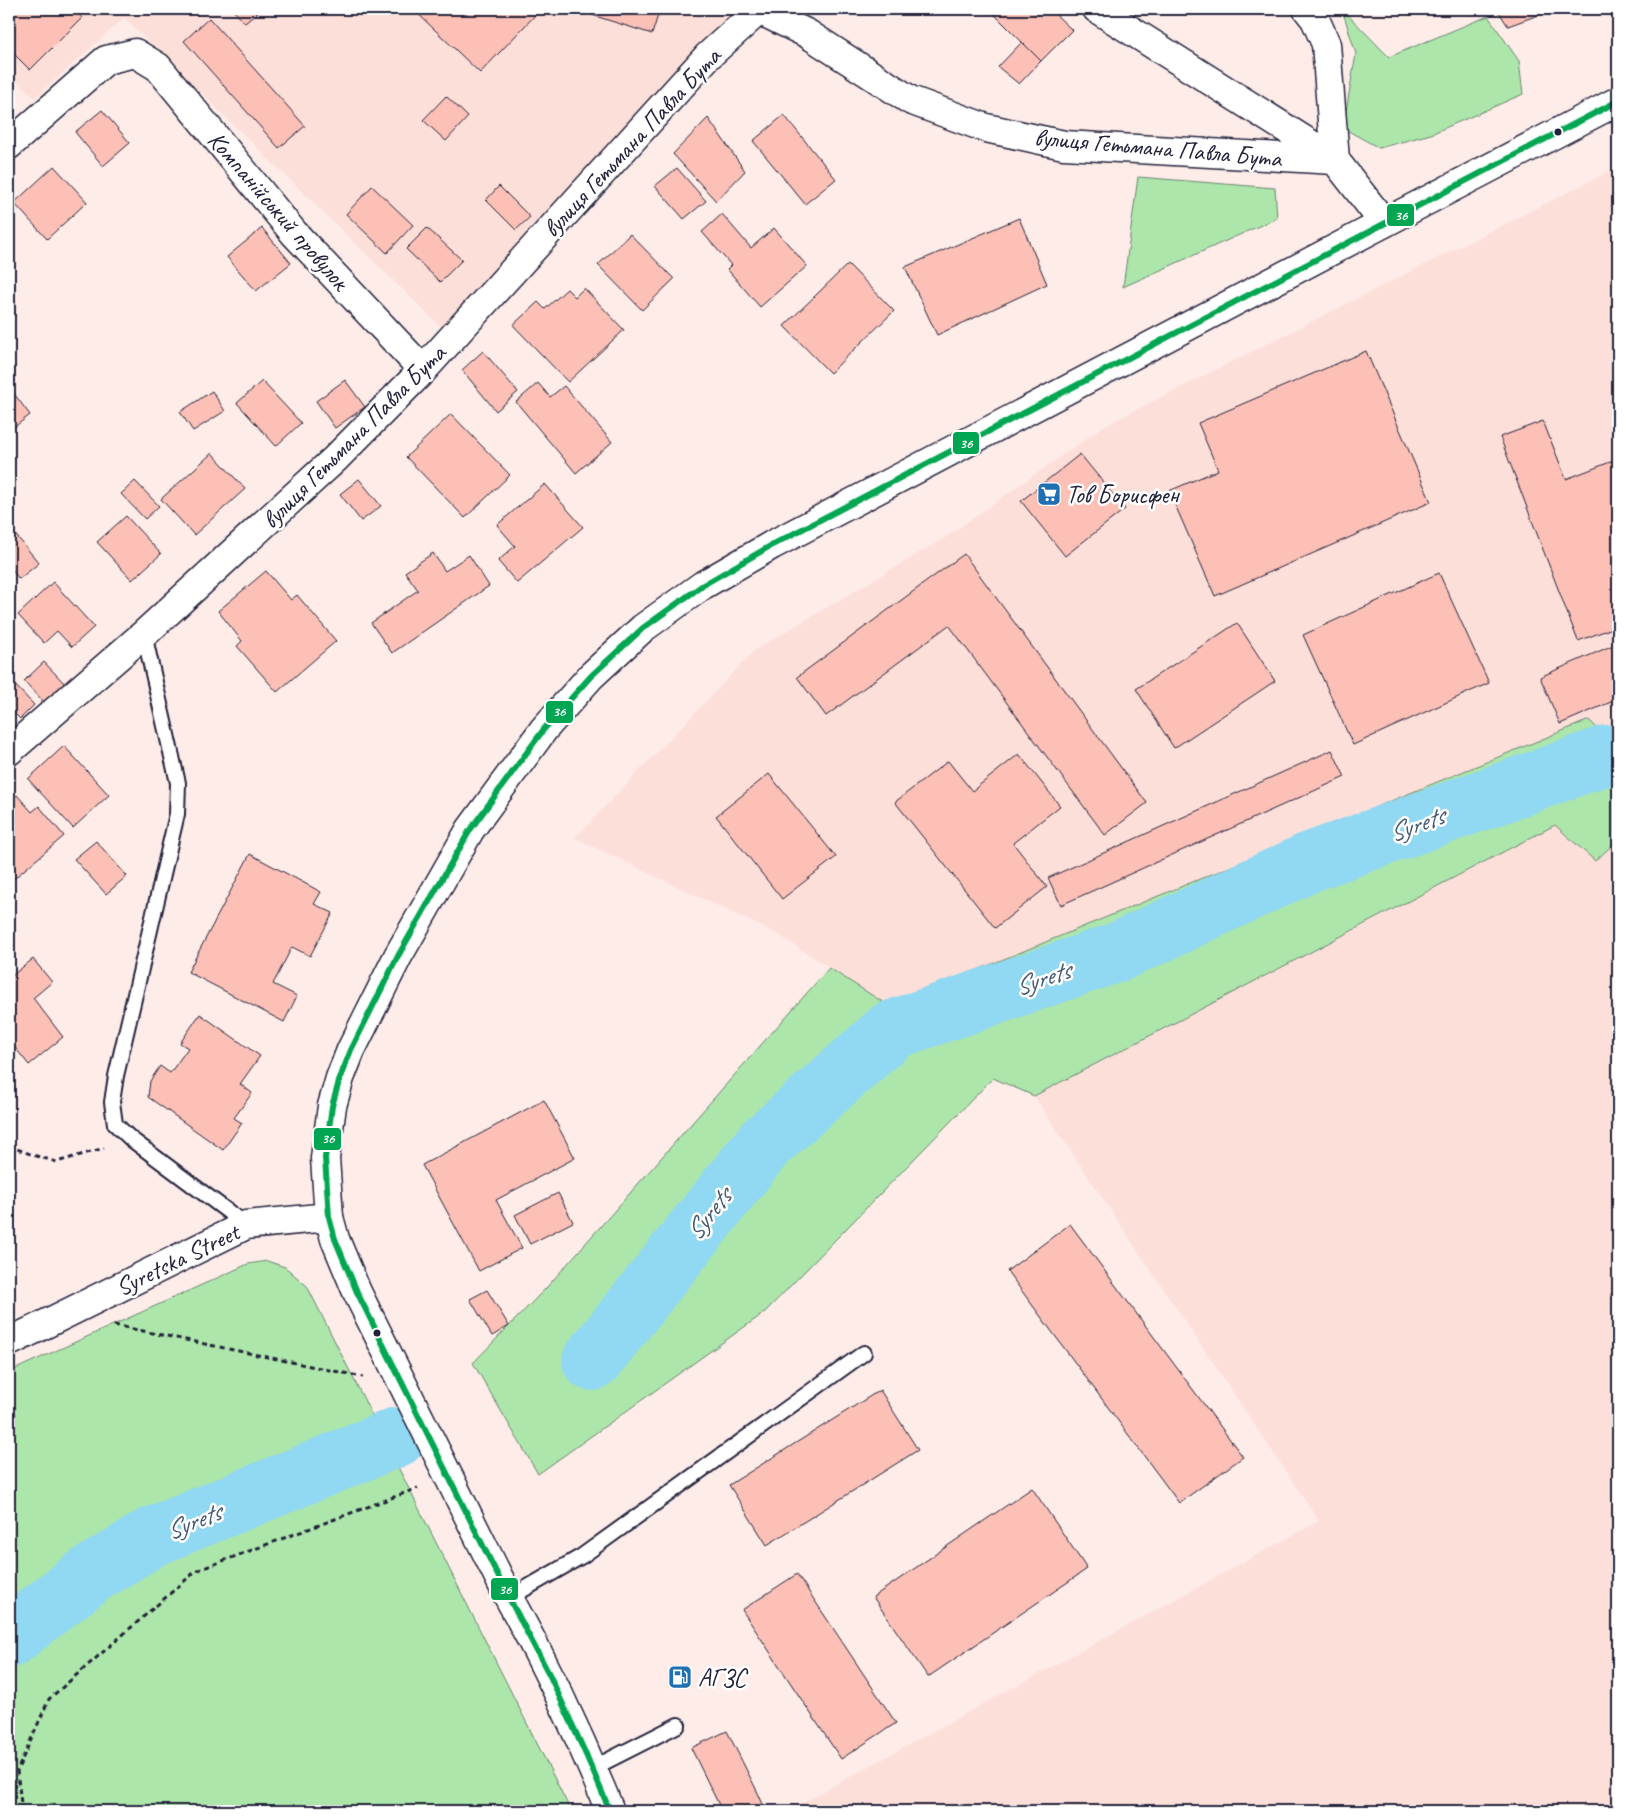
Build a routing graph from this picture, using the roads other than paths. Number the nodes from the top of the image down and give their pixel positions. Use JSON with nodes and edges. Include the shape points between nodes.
{"nodes":[{"id":1,"x":758,"y":9,"type":"edge"},
{"id":2,"x":1097,"y":9,"type":"edge"},
{"id":3,"x":1307,"y":9,"type":"edge"},
{"id":4,"x":1618,"y":101,"type":"edge"},
{"id":5,"x":9,"y":145,"type":"edge"},
{"id":6,"x":1335,"y":160,"type":"junction"},
{"id":7,"x":1384,"y":223,"type":"junction"},
{"id":8,"x":423,"y":370,"type":"junction"},
{"id":9,"x":144,"y":634,"type":"junction"},
{"id":10,"x":9,"y":751,"type":"edge"},
{"id":11,"x":329,"y":1217,"type":"junction"},
{"id":12,"x":246,"y":1225,"type":"junction"},
{"id":13,"x":9,"y":1342,"type":"edge"},
{"id":14,"x":864,"y":1353,"type":"dead end"},
{"id":15,"x":509,"y":1598,"type":"junction"},
{"id":16,"x":678,"y":1725,"type":"dead end"},
{"id":17,"x":593,"y":1768,"type":"junction"},
{"id":18,"x":610,"y":1811,"type":"edge"}],
"edges":[{"from":1,"to":6,"type":"street","name":"вулиця Гетьмана Павла Бута","via":[[808,34],[910,100],[986,128],[1064,145]]},
{"from":1,"to":8,"type":"street","name":"вулиця Гетьмана Павла Бута","via":[[708,56]]},
{"from":2,"to":6,"type":"street"},
{"from":3,"to":6,"type":"street","via":[[1326,44]]},
{"from":4,"to":7,"type":"street"},
{"from":5,"to":8,"type":"street","name":"Компанійський провулок","via":[[106,60],[134,52],[158,67],[294,233]]},
{"from":6,"to":7,"type":"street"},
{"from":7,"to":11,"type":"street","via":[[772,545],[703,585],[643,628],[591,676],[544,729],[470,830],[398,956],[351,1050],[332,1106],[325,1158]]},
{"from":8,"to":9,"type":"street","name":"вулиця Гетьмана Павла Бута","via":[[335,459]]},
{"from":9,"to":10,"type":"street","name":"вулиця Гетьмана Павла Бута"},
{"from":9,"to":12,"type":"lane","via":[[178,783],[178,806],[116,1076],[112,1102],[115,1124]]},
{"from":11,"to":12,"type":"street","name":"Syretska Street"},
{"from":11,"to":15,"type":"street","via":[[356,1292]]},
{"from":12,"to":13,"type":"street","name":"Syretska Street"},
{"from":14,"to":15,"type":"lane","via":[[582,1556]]},
{"from":15,"to":17,"type":"street"},
{"from":16,"to":17,"type":"lane"},
{"from":17,"to":18,"type":"street"}]}
